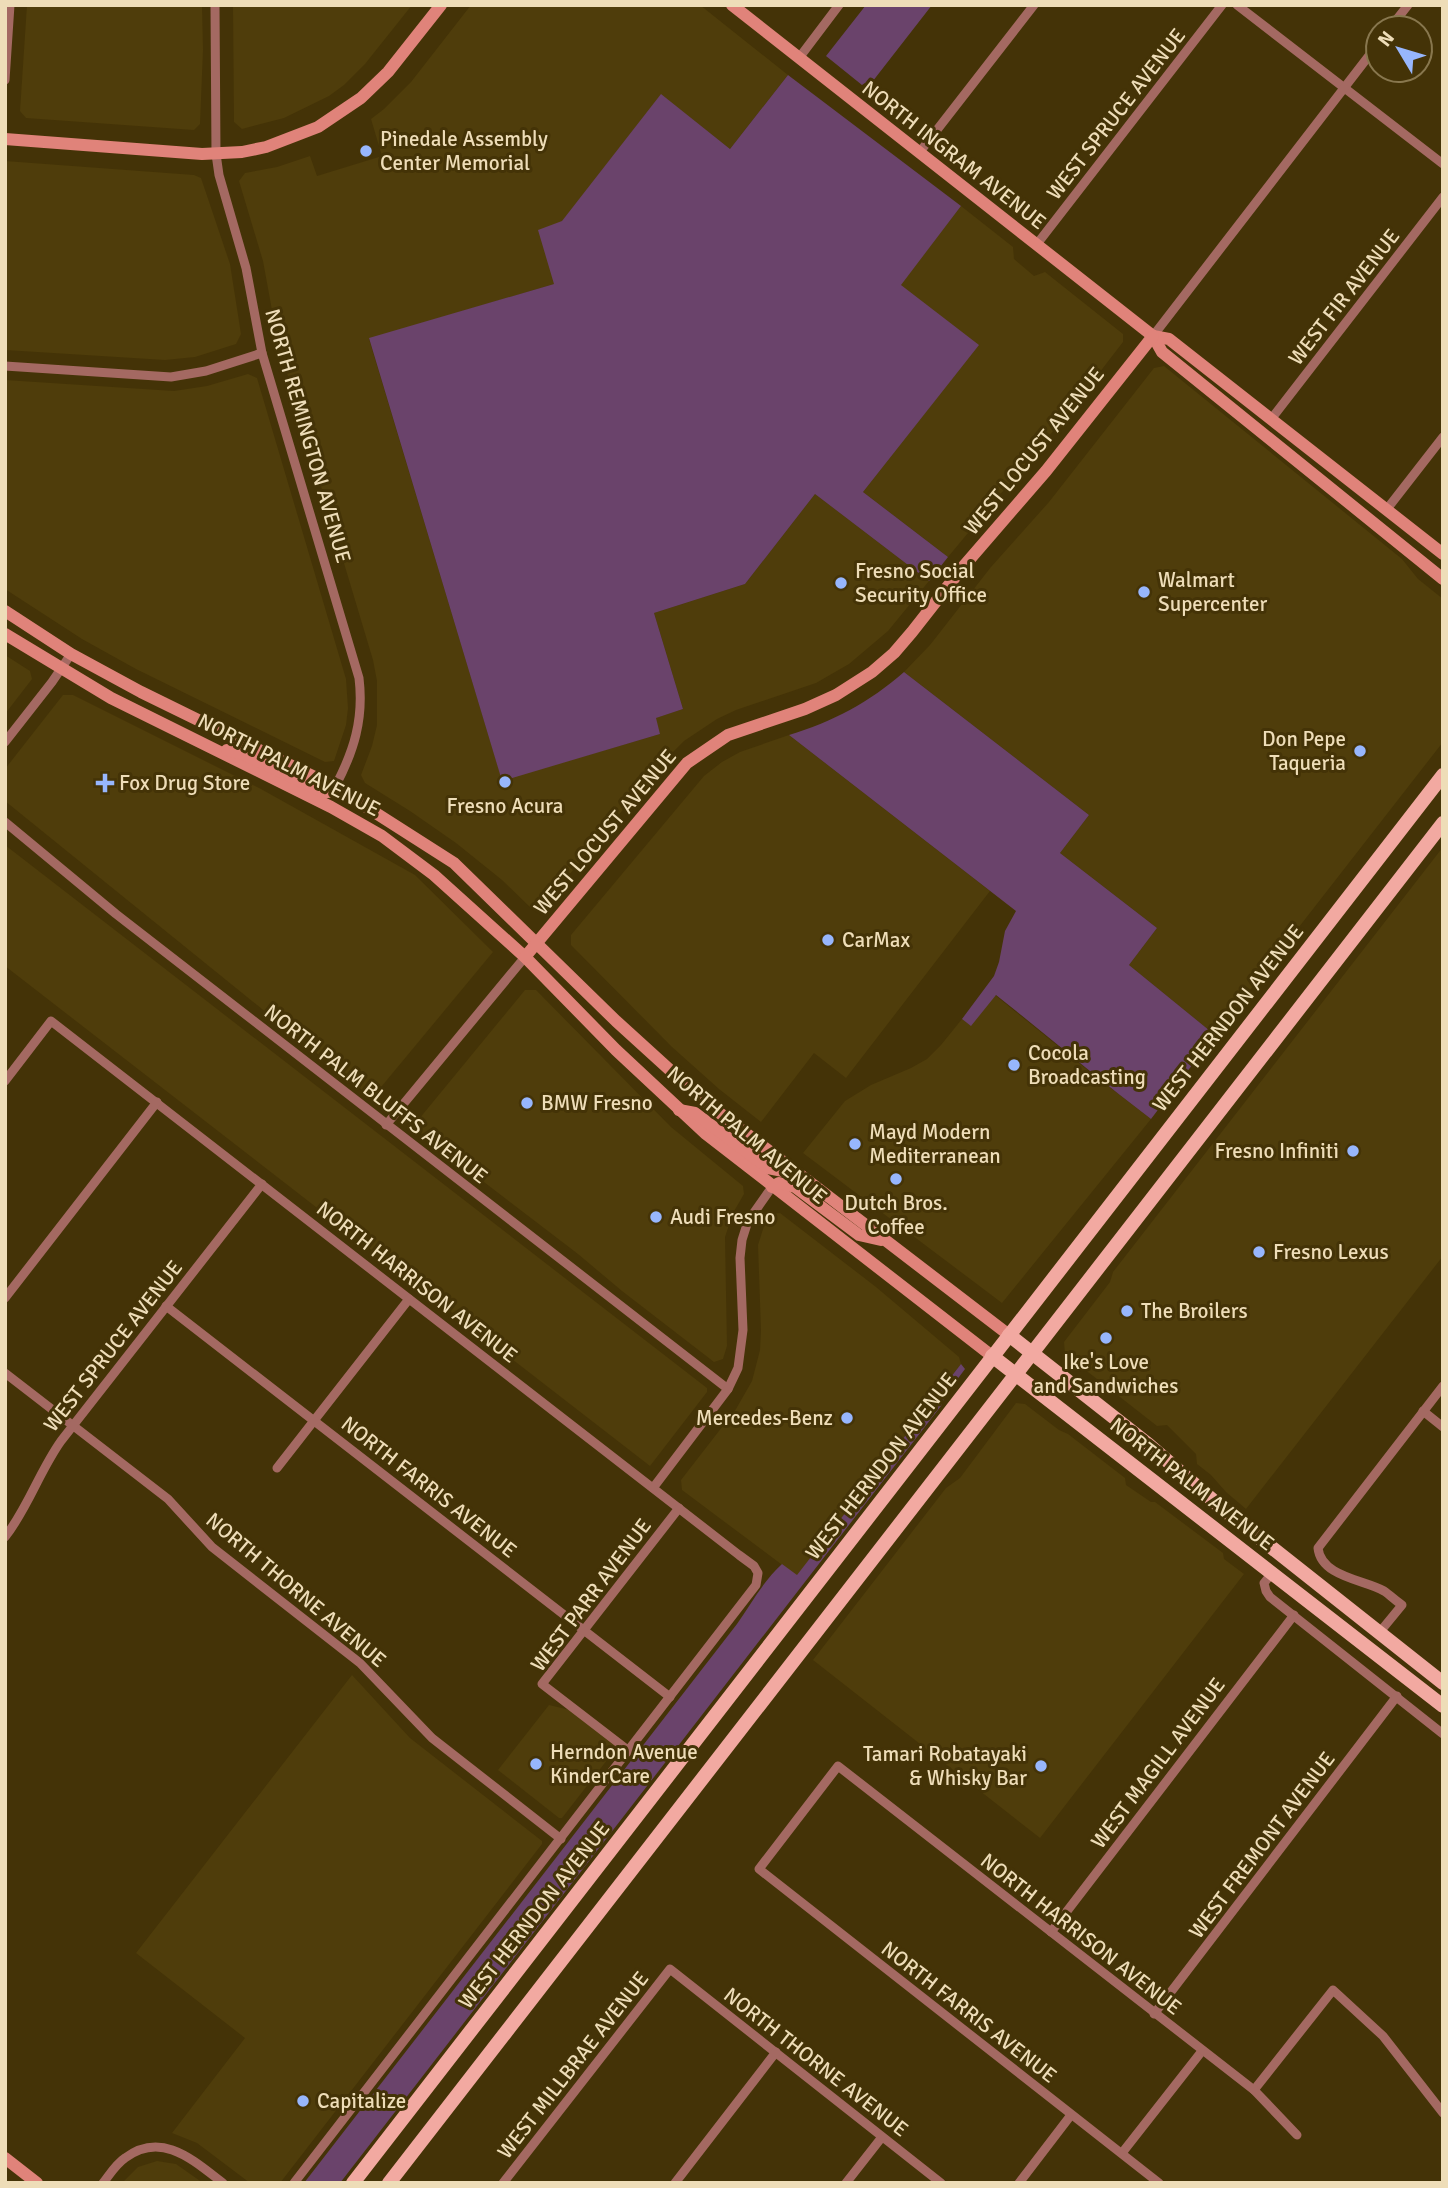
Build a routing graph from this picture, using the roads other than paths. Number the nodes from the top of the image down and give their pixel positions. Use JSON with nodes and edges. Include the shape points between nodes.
{"nodes":[{"id":1,"x":10,"y":5,"type":"edge"},
{"id":2,"x":215,"y":5,"type":"edge"},
{"id":3,"x":441,"y":5,"type":"edge"},
{"id":4,"x":732,"y":5,"type":"edge"},
{"id":5,"x":839,"y":5,"type":"edge"},
{"id":6,"x":1034,"y":5,"type":"edge"},
{"id":7,"x":1222,"y":5,"type":"edge"},
{"id":8,"x":1237,"y":5,"type":"edge"},
{"id":9,"x":799,"y":58,"type":"junction"},
{"id":10,"x":1364,"y":62,"type":"edge"},
{"id":11,"x":5,"y":80,"type":"edge"},
{"id":12,"x":1344,"y":88,"type":"junction"},
{"id":13,"x":5,"y":139,"type":"edge"},
{"id":14,"x":919,"y":153,"type":"junction"},
{"id":15,"x":216,"y":154,"type":"junction"},
{"id":16,"x":1443,"y":164,"type":"edge"},
{"id":17,"x":1443,"y":197,"type":"edge"},
{"id":18,"x":1037,"y":244,"type":"junction"},
{"id":19,"x":1153,"y":336,"type":"junction"},
{"id":20,"x":262,"y":353,"type":"junction"},
{"id":21,"x":5,"y":366,"type":"edge"},
{"id":22,"x":1272,"y":418,"type":"junction"},
{"id":23,"x":1443,"y":437,"type":"edge"},
{"id":24,"x":1349,"y":503,"type":"junction"},
{"id":25,"x":1387,"y":509,"type":"junction"},
{"id":26,"x":1440,"y":552,"type":"edge"},
{"id":27,"x":1443,"y":579,"type":"edge"},
{"id":28,"x":5,"y":611,"type":"edge"},
{"id":29,"x":5,"y":634,"type":"edge"},
{"id":30,"x":71,"y":654,"type":"junction"},
{"id":31,"x":61,"y":669,"type":"junction"},
{"id":32,"x":5,"y":742,"type":"edge"},
{"id":33,"x":200,"y":743,"type":"junction"},
{"id":34,"x":1443,"y":775,"type":"edge"},
{"id":35,"x":335,"y":787,"type":"junction"},
{"id":36,"x":5,"y":822,"type":"edge"},
{"id":37,"x":1443,"y":823,"type":"edge"},
{"id":38,"x":537,"y":942,"type":"junction"},
{"id":39,"x":525,"y":957,"type":"junction"},
{"id":40,"x":5,"y":1081,"type":"edge"},
{"id":41,"x":157,"y":1102,"type":"junction"},
{"id":42,"x":678,"y":1110,"type":"junction"},
{"id":43,"x":386,"y":1125,"type":"junction"},
{"id":44,"x":792,"y":1169,"type":"junction"},
{"id":45,"x":262,"y":1184,"type":"junction"},
{"id":46,"x":772,"y":1187,"type":"junction"},
{"id":47,"x":888,"y":1242,"type":"junction"},
{"id":48,"x":5,"y":1298,"type":"edge"},
{"id":49,"x":409,"y":1299,"type":"junction"},
{"id":50,"x":166,"y":1306,"type":"junction"},
{"id":51,"x":1009,"y":1335,"type":"junction"},
{"id":52,"x":1031,"y":1353,"type":"junction"},
{"id":53,"x":992,"y":1356,"type":"junction"},
{"id":54,"x":5,"y":1373,"type":"edge"},
{"id":55,"x":1015,"y":1374,"type":"junction"},
{"id":56,"x":1443,"y":1386,"type":"edge"},
{"id":57,"x":728,"y":1389,"type":"junction"},
{"id":58,"x":1423,"y":1411,"type":"junction"},
{"id":59,"x":314,"y":1420,"type":"junction"},
{"id":60,"x":73,"y":1426,"type":"junction"},
{"id":61,"x":1443,"y":1427,"type":"edge"},
{"id":62,"x":277,"y":1468,"type":"dead end"},
{"id":63,"x":653,"y":1488,"type":"junction"},
{"id":64,"x":678,"y":1508,"type":"junction"},
{"id":65,"x":5,"y":1538,"type":"edge"},
{"id":66,"x":1245,"y":1551,"type":"junction"},
{"id":67,"x":1273,"y":1572,"type":"junction"},
{"id":68,"x":1294,"y":1615,"type":"junction"},
{"id":69,"x":583,"y":1630,"type":"junction"},
{"id":70,"x":1380,"y":1633,"type":"junction"},
{"id":71,"x":1443,"y":1683,"type":"edge"},
{"id":72,"x":1397,"y":1696,"type":"junction"},
{"id":73,"x":670,"y":1697,"type":"junction"},
{"id":74,"x":1443,"y":1706,"type":"edge"},
{"id":75,"x":1443,"y":1734,"type":"edge"},
{"id":76,"x":629,"y":1751,"type":"junction"},
{"id":77,"x":561,"y":1839,"type":"junction"},
{"id":78,"x":759,"y":1869,"type":"joint"},
{"id":79,"x":1051,"y":1932,"type":"junction"},
{"id":80,"x":670,"y":1969,"type":"joint"},
{"id":81,"x":1154,"y":2014,"type":"junction"},
{"id":82,"x":1202,"y":2051,"type":"junction"},
{"id":83,"x":776,"y":2052,"type":"junction"},
{"id":84,"x":1254,"y":2090,"type":"junction"},
{"id":85,"x":1443,"y":2113,"type":"edge"},
{"id":86,"x":1071,"y":2115,"type":"junction"},
{"id":87,"x":1297,"y":2135,"type":"dead end"},
{"id":88,"x":882,"y":2137,"type":"junction"},
{"id":89,"x":1122,"y":2153,"type":"junction"},
{"id":90,"x":5,"y":2158,"type":"edge"},
{"id":91,"x":37,"y":2183,"type":"edge"},
{"id":92,"x":103,"y":2183,"type":"edge"},
{"id":93,"x":223,"y":2183,"type":"edge"},
{"id":94,"x":294,"y":2183,"type":"edge"},
{"id":95,"x":353,"y":2183,"type":"edge"},
{"id":96,"x":389,"y":2183,"type":"edge"},
{"id":97,"x":503,"y":2183,"type":"edge"},
{"id":98,"x":676,"y":2183,"type":"edge"},
{"id":99,"x":846,"y":2183,"type":"edge"},
{"id":100,"x":941,"y":2183,"type":"edge"},
{"id":101,"x":1018,"y":2183,"type":"edge"},
{"id":102,"x":1159,"y":2183,"type":"edge"}],
"edges":[{"from":1,"to":11,"type":"street"},
{"from":2,"to":15,"type":"street","name":"NORTH REMINGTON AVENUE"},
{"from":3,"to":15,"type":"main road","via":[[388,72],[337,116],[266,148]]},
{"from":4,"to":9,"type":"main road","name":"NORTH INGRAM AVENUE"},
{"from":5,"to":9,"type":"street"},
{"from":6,"to":14,"type":"street"},
{"from":7,"to":18,"type":"street","name":"WEST SPRUCE AVENUE"},
{"from":8,"to":12,"type":"street"},
{"from":9,"to":14,"type":"main road","name":"NORTH INGRAM AVENUE"},
{"from":10,"to":12,"type":"street","name":"WEST LOCUST AVENUE"},
{"from":12,"to":16,"type":"street"},
{"from":12,"to":19,"type":"street","name":"WEST LOCUST AVENUE"},
{"from":13,"to":15,"type":"main road"},
{"from":14,"to":18,"type":"main road","name":"NORTH INGRAM AVENUE"},
{"from":15,"to":20,"type":"street","name":"NORTH REMINGTON AVENUE","via":[[246,268]]},
{"from":17,"to":22,"type":"street","name":"WEST FIR AVENUE"},
{"from":18,"to":19,"type":"main road","name":"NORTH INGRAM AVENUE"},
{"from":19,"to":22,"type":"main road","name":"NORTH INGRAM AVENUE","via":[[1169,339]]},
{"from":19,"to":24,"type":"main road","name":"NORTH INGRAM AVENUE","via":[[1162,352]]},
{"from":19,"to":38,"type":"main road","name":"WEST LOCUST AVENUE","via":[[894,653],[836,695],[728,735],[687,763]]},
{"from":20,"to":21,"type":"street","via":[[171,377]]},
{"from":20,"to":35,"type":"street","name":"NORTH REMINGTON AVENUE","via":[[359,678],[361,709],[356,739]]},
{"from":22,"to":25,"type":"main road","name":"NORTH INGRAM AVENUE"},
{"from":23,"to":25,"type":"street"},
{"from":24,"to":26,"type":"main road","via":[[1366,503],[1419,544]]},
{"from":24,"to":27,"type":"main road","name":"NORTH INGRAM AVENUE"},
{"from":25,"to":26,"type":"main road","name":"NORTH INGRAM AVENUE"},
{"from":28,"to":30,"type":"main road","name":"NORTH PALM AVENUE"},
{"from":29,"to":31,"type":"main road","name":"NORTH PALM AVENUE"},
{"from":30,"to":31,"type":"street"},
{"from":30,"to":35,"type":"main road","name":"NORTH PALM AVENUE"},
{"from":31,"to":32,"type":"street"},
{"from":31,"to":33,"type":"main road","name":"NORTH PALM AVENUE"},
{"from":33,"to":35,"type":"main road","via":[[243,754],[323,792]]},
{"from":33,"to":39,"type":"main road","name":"NORTH PALM AVENUE","via":[[382,836],[434,875]]},
{"from":34,"to":51,"type":"main road","name":"WEST HERNDON AVENUE"},
{"from":35,"to":38,"type":"main road","name":"NORTH PALM AVENUE","via":[[454,863]]},
{"from":36,"to":43,"type":"street","name":"NORTH PALM BLUFFS AVENUE"},
{"from":37,"to":52,"type":"main road"},
{"from":38,"to":39,"type":"main road","name":"WEST LOCUST AVENUE"},
{"from":38,"to":44,"type":"main road","name":"NORTH PALM AVENUE","via":[[704,1101]]},
{"from":39,"to":42,"type":"main road","name":"NORTH PALM AVENUE"},
{"from":39,"to":43,"type":"street","name":"WEST LOCUST AVENUE"},
{"from":40,"to":41,"type":"street","name":"NORTH HARRISON AVENUE","via":[[51,1021]]},
{"from":41,"to":45,"type":"street","name":"NORTH HARRISON AVENUE"},
{"from":41,"to":48,"type":"street"},
{"from":42,"to":44,"type":"main road","via":[[695,1113],[768,1168]]},
{"from":42,"to":46,"type":"main road","name":"NORTH PALM AVENUE"},
{"from":43,"to":57,"type":"street","name":"NORTH PALM BLUFFS AVENUE"},
{"from":44,"to":47,"type":"main road","name":"NORTH PALM AVENUE"},
{"from":45,"to":49,"type":"street","name":"NORTH HARRISON AVENUE"},
{"from":45,"to":50,"type":"street","name":"WEST SPRUCE AVENUE"},
{"from":46,"to":47,"type":"main road","via":[[784,1183],[795,1187],[859,1235]]},
{"from":46,"to":53,"type":"main road","name":"NORTH PALM AVENUE"},
{"from":46,"to":57,"type":"street","name":"WEST PARR AVENUE","via":[[748,1221],[742,1240],[743,1345]]},
{"from":47,"to":51,"type":"main road","name":"NORTH PALM AVENUE"},
{"from":49,"to":59,"type":"street"},
{"from":49,"to":63,"type":"street","name":"NORTH HARRISON AVENUE"},
{"from":50,"to":59,"type":"street","name":"NORTH FARRIS AVENUE"},
{"from":50,"to":60,"type":"street","name":"WEST SPRUCE AVENUE"},
{"from":51,"to":52,"type":"main road","name":"NORTH PALM AVENUE"},
{"from":51,"to":53,"type":"main road","name":"WEST HERNDON AVENUE"},
{"from":52,"to":55,"type":"main road"},
{"from":52,"to":70,"type":"main road","name":"NORTH PALM AVENUE"},
{"from":53,"to":55,"type":"main road","name":"NORTH PALM AVENUE"},
{"from":53,"to":95,"type":"main road","name":"WEST HERNDON AVENUE"},
{"from":54,"to":60,"type":"street","name":"NORTH THORNE AVENUE"},
{"from":55,"to":66,"type":"main road","name":"NORTH PALM AVENUE"},
{"from":55,"to":96,"type":"main road"},
{"from":56,"to":58,"type":"street"},
{"from":57,"to":63,"type":"street","name":"WEST PARR AVENUE"},
{"from":58,"to":61,"type":"street"},
{"from":58,"to":70,"type":"street","via":[[1318,1548],[1322,1559],[1340,1575],[1384,1591],[1402,1605]]},
{"from":59,"to":62,"type":"street"},
{"from":59,"to":69,"type":"street","name":"NORTH FARRIS AVENUE"},
{"from":60,"to":65,"type":"street","name":"WEST SPRUCE AVENUE","via":[[51,1454]]},
{"from":60,"to":77,"type":"street","name":"NORTH THORNE AVENUE","via":[[168,1499],[212,1547],[360,1663],[432,1738]]},
{"from":63,"to":64,"type":"street","name":"NORTH HARRISON AVENUE"},
{"from":64,"to":69,"type":"street","name":"WEST PARR AVENUE"},
{"from":64,"to":73,"type":"street","name":"NORTH HARRISON AVENUE","via":[[758,1573],[756,1585]]},
{"from":66,"to":67,"type":"main road","name":"NORTH PALM AVENUE"},
{"from":66,"to":70,"type":"main road","via":[[1260,1551],[1327,1603]]},
{"from":67,"to":68,"type":"street","via":[[1264,1583],[1266,1591]]},
{"from":67,"to":74,"type":"main road","name":"NORTH PALM AVENUE"},
{"from":68,"to":72,"type":"street"},
{"from":68,"to":79,"type":"street","name":"WEST MAGILL AVENUE"},
{"from":69,"to":73,"type":"street","name":"NORTH FARRIS AVENUE"},
{"from":69,"to":76,"type":"street","name":"WEST PARR AVENUE","via":[[541,1684]]},
{"from":70,"to":71,"type":"main road","name":"NORTH PALM AVENUE"},
{"from":72,"to":75,"type":"street"},
{"from":72,"to":81,"type":"street","name":"WEST FREMONT AVENUE"},
{"from":73,"to":76,"type":"street","name":"WEST HERNDON AVENUE"},
{"from":76,"to":77,"type":"street","name":"WEST HERNDON AVENUE"},
{"from":77,"to":94,"type":"street","name":"WEST HERNDON AVENUE"},
{"from":78,"to":79,"type":"street","name":"NORTH HARRISON AVENUE","via":[[838,1766]]},
{"from":78,"to":86,"type":"street","name":"NORTH FARRIS AVENUE"},
{"from":79,"to":81,"type":"street","name":"NORTH HARRISON AVENUE"},
{"from":80,"to":83,"type":"street","name":"NORTH THORNE AVENUE"},
{"from":80,"to":97,"type":"street","name":"WEST MILLBRAE AVENUE"},
{"from":81,"to":82,"type":"street","name":"NORTH HARRISON AVENUE"},
{"from":82,"to":84,"type":"street","name":"NORTH HARRISON AVENUE"},
{"from":82,"to":89,"type":"street"},
{"from":83,"to":88,"type":"street","name":"NORTH THORNE AVENUE"},
{"from":83,"to":98,"type":"street"},
{"from":84,"to":85,"type":"street","via":[[1333,1990],[1382,2036]]},
{"from":84,"to":87,"type":"street","name":"NORTH HARRISON AVENUE"},
{"from":86,"to":89,"type":"street","name":"NORTH FARRIS AVENUE"},
{"from":86,"to":101,"type":"street"},
{"from":88,"to":99,"type":"street"},
{"from":88,"to":100,"type":"street","name":"NORTH THORNE AVENUE"},
{"from":89,"to":102,"type":"street","name":"NORTH FARRIS AVENUE"},
{"from":90,"to":91,"type":"main road"},
{"from":92,"to":93,"type":"street","via":[[123,2158],[158,2147],[184,2153]]}]}
